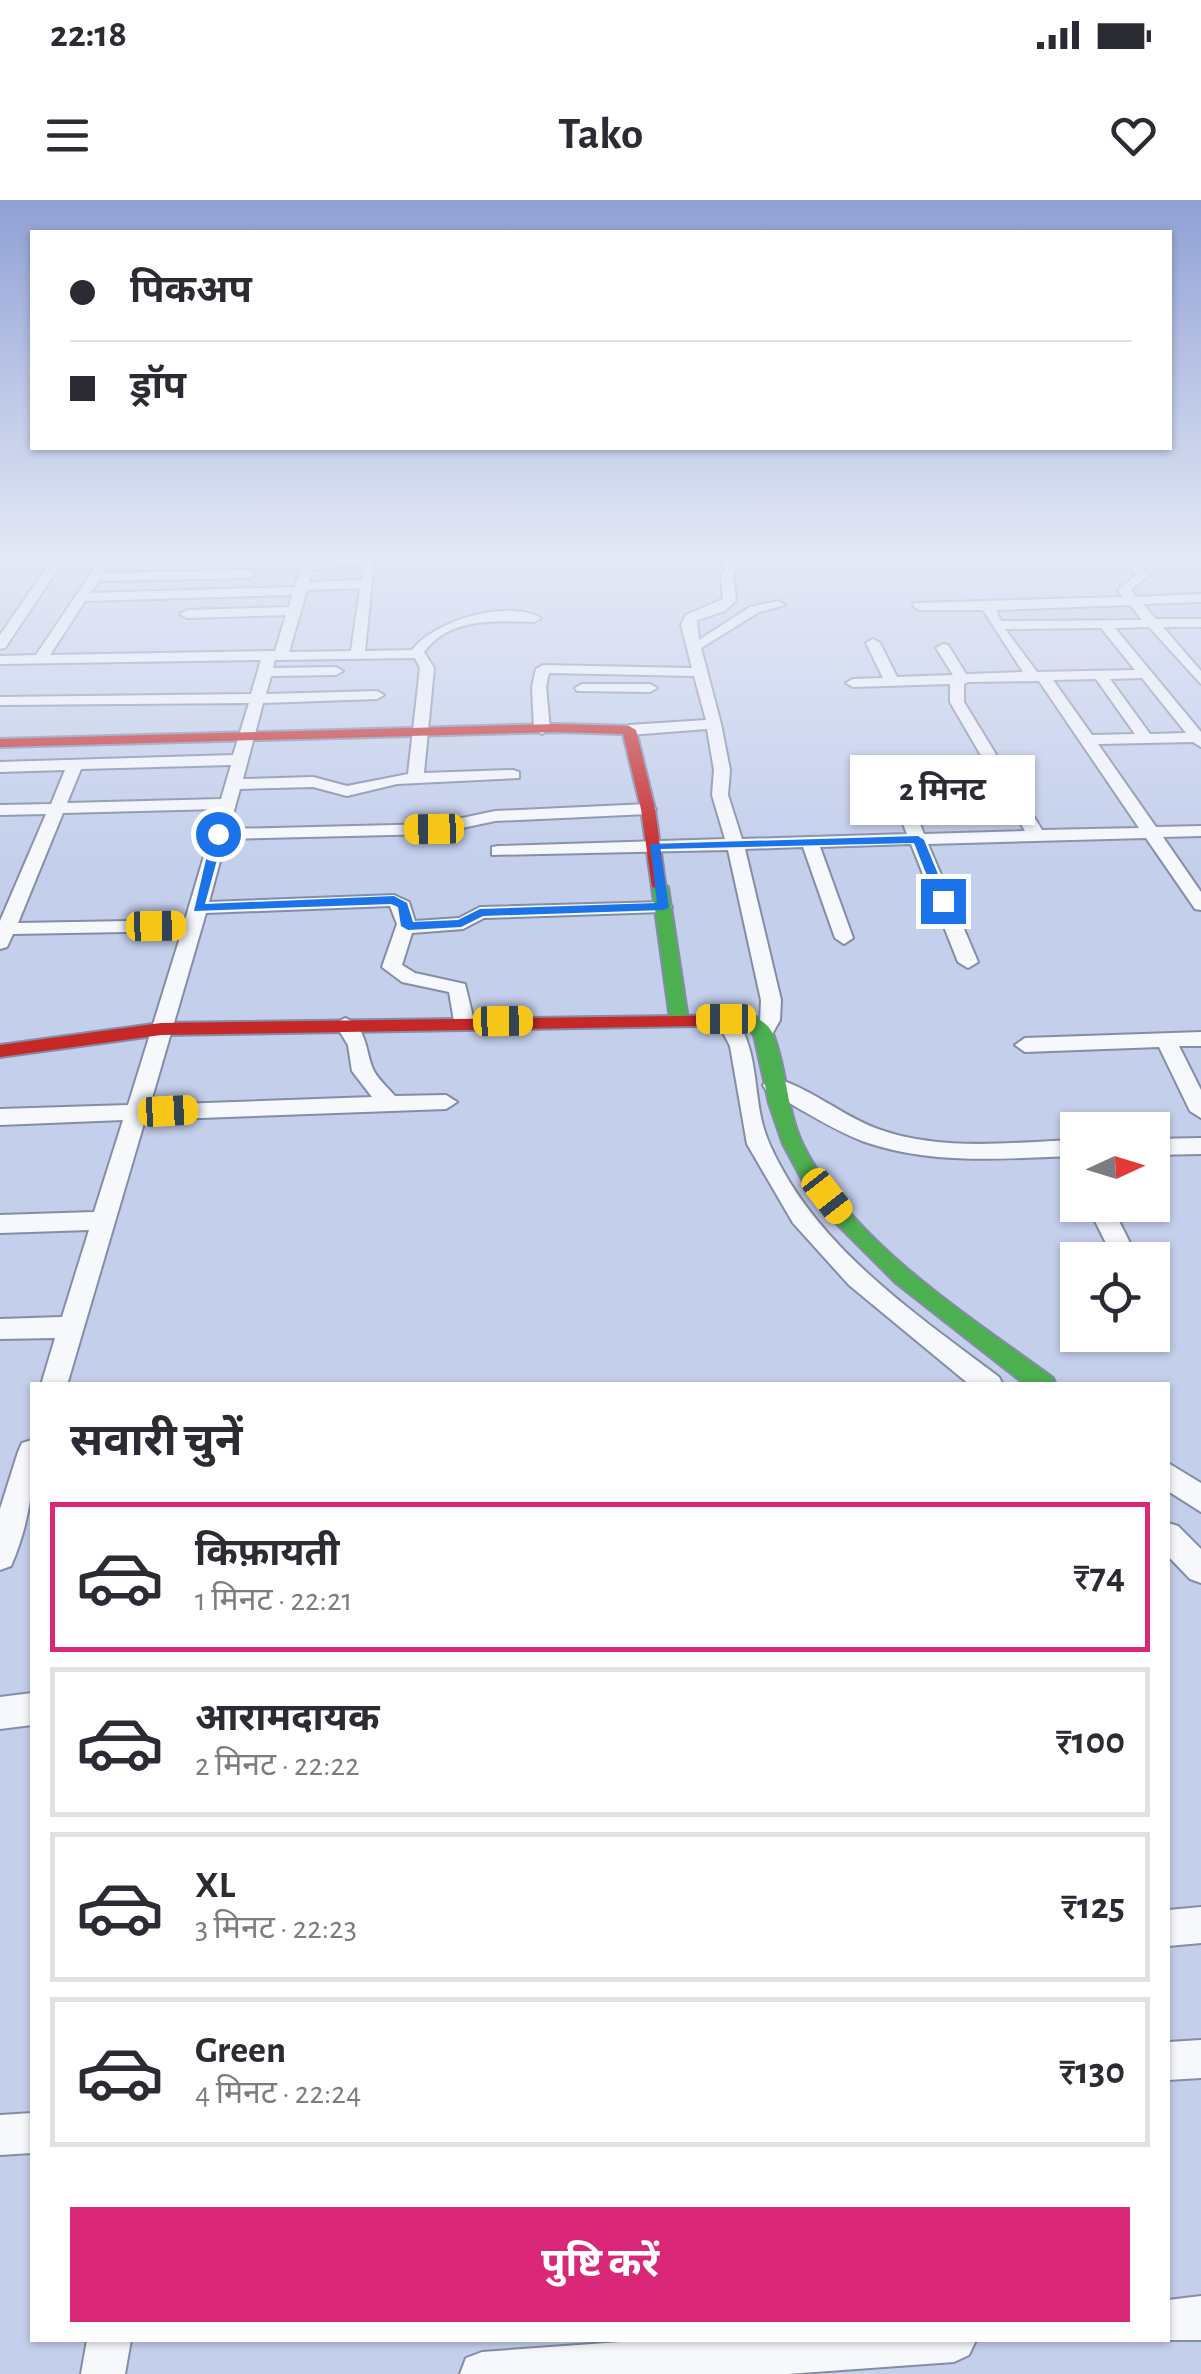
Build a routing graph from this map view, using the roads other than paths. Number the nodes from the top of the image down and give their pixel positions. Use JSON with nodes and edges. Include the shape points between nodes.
{"nodes":[{"id":1,"x":32,"y":658,"type":"edge"},
{"id":2,"x":42,"y":658,"type":"edge"},
{"id":3,"x":291,"y":658,"type":"edge"},
{"id":4,"x":422,"y":658,"type":"edge"},
{"id":5,"x":698,"y":658,"type":"edge"},
{"id":6,"x":880,"y":658,"type":"edge"},
{"id":7,"x":949,"y":658,"type":"edge"},
{"id":8,"x":1023,"y":658,"type":"edge"},
{"id":9,"x":1132,"y":658,"type":"edge"},
{"id":10,"x":1182,"y":658,"type":"edge"},
{"id":11,"x":0,"y":660,"type":"edge"},
{"id":12,"x":272,"y":660,"type":"junction"},
{"id":13,"x":378,"y":670,"type":"dead end"},
{"id":14,"x":1145,"y":674,"type":"junction"},
{"id":15,"x":1100,"y":676,"type":"junction"},
{"id":16,"x":1039,"y":677,"type":"junction"},
{"id":17,"x":961,"y":678,"type":"junction"},
{"id":18,"x":91,"y":679,"type":"junction"},
{"id":19,"x":703,"y":680,"type":"junction"},
{"id":20,"x":1201,"y":680,"type":"edge"},
{"id":21,"x":892,"y":681,"type":"junction"},
{"id":22,"x":853,"y":683,"type":"dead end"},
{"id":23,"x":582,"y":688,"type":"dead end"},
{"id":24,"x":377,"y":695,"type":"dead end"},
{"id":25,"x":259,"y":700,"type":"junction"},
{"id":26,"x":0,"y":702,"type":"edge"},
{"id":27,"x":714,"y":724,"type":"junction"},
{"id":28,"x":542,"y":729,"type":"junction"},
{"id":29,"x":628,"y":730,"type":"junction"},
{"id":30,"x":422,"y":733,"type":"junction"},
{"id":31,"x":1145,"y":738,"type":"junction"},
{"id":32,"x":1199,"y":739,"type":"edge"},
{"id":33,"x":1088,"y":740,"type":"junction"},
{"id":34,"x":0,"y":743,"type":"edge"},
{"id":35,"x":240,"y":749,"type":"junction"},
{"id":36,"x":75,"y":766,"type":"junction"},
{"id":37,"x":0,"y":767,"type":"edge"},
{"id":38,"x":513,"y":775,"type":"dead end"},
{"id":39,"x":416,"y":778,"type":"junction"},
{"id":40,"x":894,"y":781,"type":"dead end"},
{"id":41,"x":228,"y":794,"type":"junction"},
{"id":42,"x":0,"y":810,"type":"edge"},
{"id":43,"x":58,"y":810,"type":"junction"},
{"id":44,"x":648,"y":810,"type":"junction"},
{"id":45,"x":1201,"y":831,"type":"edge"},
{"id":46,"x":1153,"y":832,"type":"junction"},
{"id":47,"x":218,"y":834,"type":"junction"},
{"id":48,"x":1036,"y":836,"type":"junction"},
{"id":49,"x":918,"y":840,"type":"junction"},
{"id":50,"x":810,"y":842,"type":"junction"},
{"id":51,"x":736,"y":843,"type":"junction"},
{"id":52,"x":654,"y":846,"type":"junction"},
{"id":53,"x":498,"y":851,"type":"dead end"},
{"id":54,"x":1201,"y":905,"type":"edge"},
{"id":55,"x":664,"y":907,"type":"junction"},
{"id":56,"x":195,"y":917,"type":"junction"},
{"id":57,"x":408,"y":926,"type":"junction"},
{"id":58,"x":2,"y":934,"type":"edge"},
{"id":59,"x":844,"y":938,"type":"dead end"},
{"id":60,"x":968,"y":962,"type":"dead end"},
{"id":61,"x":679,"y":1019,"type":"junction"},
{"id":62,"x":726,"y":1019,"type":"junction"},
{"id":63,"x":464,"y":1022,"type":"junction"},
{"id":64,"x":346,"y":1024,"type":"junction"},
{"id":65,"x":161,"y":1030,"type":"junction"},
{"id":66,"x":763,"y":1032,"type":"junction"},
{"id":67,"x":1201,"y":1039,"type":"edge"},
{"id":68,"x":1166,"y":1040,"type":"junction"},
{"id":69,"x":1025,"y":1045,"type":"dead end"},
{"id":70,"x":0,"y":1051,"type":"edge"},
{"id":71,"x":774,"y":1085,"type":"junction"},
{"id":72,"x":446,"y":1102,"type":"dead end"},
{"id":73,"x":388,"y":1103,"type":"junction"},
{"id":74,"x":1201,"y":1111,"type":"edge"},
{"id":75,"x":135,"y":1113,"type":"junction"},
{"id":76,"x":0,"y":1117,"type":"edge"},
{"id":77,"x":1201,"y":1146,"type":"edge"},
{"id":78,"x":1170,"y":1147,"type":"edge"},
{"id":79,"x":1060,"y":1152,"type":"edge"},
{"id":80,"x":104,"y":1222,"type":"junction"},
{"id":81,"x":0,"y":1224,"type":"edge"},
{"id":82,"x":72,"y":1327,"type":"junction"},
{"id":83,"x":0,"y":1329,"type":"edge"},
{"id":84,"x":55,"y":1382,"type":"edge"},
{"id":85,"x":986,"y":1382,"type":"edge"},
{"id":86,"x":1040,"y":1382,"type":"edge"},
{"id":87,"x":30,"y":1462,"type":"edge"},
{"id":88,"x":1170,"y":1476,"type":"edge"},
{"id":89,"x":1201,"y":1499,"type":"edge"},
{"id":90,"x":1170,"y":1538,"type":"edge"},
{"id":91,"x":0,"y":1556,"type":"edge"},
{"id":92,"x":1201,"y":1570,"type":"edge"},
{"id":93,"x":30,"y":1709,"type":"edge"},
{"id":94,"x":0,"y":1714,"type":"edge"},
{"id":95,"x":1201,"y":1925,"type":"edge"},
{"id":96,"x":1170,"y":1928,"type":"edge"},
{"id":97,"x":1201,"y":2059,"type":"edge"},
{"id":98,"x":1170,"y":2061,"type":"edge"},
{"id":99,"x":30,"y":2133,"type":"edge"},
{"id":100,"x":0,"y":2134,"type":"edge"},
{"id":101,"x":1201,"y":2318,"type":"edge"},
{"id":102,"x":1170,"y":2321,"type":"edge"},
{"id":103,"x":109,"y":2342,"type":"edge"},
{"id":104,"x":926,"y":2342,"type":"edge"},
{"id":105,"x":103,"y":2374,"type":"edge"},
{"id":106,"x":482,"y":2374,"type":"edge"}],
"edges":[{"from":1,"to":11,"type":"street"},
{"from":2,"to":18,"type":"street"},
{"from":3,"to":12,"type":"street"},
{"from":4,"to":30,"type":"street"},
{"from":5,"to":19,"type":"street"},
{"from":6,"to":21,"type":"street"},
{"from":7,"to":17,"type":"street"},
{"from":8,"to":16,"type":"street"},
{"from":9,"to":14,"type":"street"},
{"from":10,"to":20,"type":"street"},
{"from":12,"to":13,"type":"street"},
{"from":12,"to":18,"type":"street"},
{"from":12,"to":25,"type":"street"},
{"from":14,"to":15,"type":"street"},
{"from":14,"to":32,"type":"street"},
{"from":15,"to":16,"type":"street"},
{"from":15,"to":31,"type":"street"},
{"from":16,"to":17,"type":"street"},
{"from":16,"to":33,"type":"street"},
{"from":17,"to":21,"type":"street"},
{"from":17,"to":48,"type":"street","via":[[957,702]]},
{"from":18,"to":25,"type":"street"},
{"from":18,"to":26,"type":"street"},
{"from":19,"to":23,"type":"street"},
{"from":19,"to":27,"type":"street"},
{"from":19,"to":28,"type":"street","via":[[543,669]]},
{"from":21,"to":22,"type":"street"},
{"from":24,"to":25,"type":"street"},
{"from":25,"to":35,"type":"street"},
{"from":27,"to":29,"type":"street"},
{"from":27,"to":51,"type":"street","via":[[720,796]]},
{"from":28,"to":29,"type":"street"},
{"from":28,"to":30,"type":"street"},
{"from":29,"to":44,"type":"street"},
{"from":30,"to":35,"type":"street"},
{"from":30,"to":39,"type":"street"},
{"from":31,"to":32,"type":"street"},
{"from":31,"to":33,"type":"street"},
{"from":33,"to":46,"type":"street"},
{"from":34,"to":35,"type":"street"},
{"from":35,"to":36,"type":"street"},
{"from":35,"to":41,"type":"street"},
{"from":36,"to":37,"type":"street"},
{"from":36,"to":43,"type":"street"},
{"from":38,"to":39,"type":"street"},
{"from":39,"to":41,"type":"street","via":[[347,791],[313,782]]},
{"from":40,"to":49,"type":"street"},
{"from":41,"to":43,"type":"street"},
{"from":41,"to":47,"type":"street"},
{"from":42,"to":43,"type":"street"},
{"from":43,"to":58,"type":"street"},
{"from":44,"to":47,"type":"street","via":[[495,816],[434,829]]},
{"from":44,"to":52,"type":"street"},
{"from":45,"to":46,"type":"street"},
{"from":46,"to":48,"type":"street"},
{"from":46,"to":54,"type":"street"},
{"from":47,"to":56,"type":"street"},
{"from":48,"to":49,"type":"street"},
{"from":49,"to":50,"type":"street"},
{"from":49,"to":60,"type":"street"},
{"from":50,"to":51,"type":"street"},
{"from":50,"to":59,"type":"street"},
{"from":51,"to":52,"type":"street"},
{"from":51,"to":66,"type":"street","via":[[770,1000]]},
{"from":52,"to":53,"type":"street"},
{"from":52,"to":55,"type":"street"},
{"from":55,"to":57,"type":"street","via":[[480,912],[461,924]]},
{"from":55,"to":61,"type":"street"},
{"from":56,"to":57,"type":"street","via":[[394,900],[403,906]]},
{"from":56,"to":58,"type":"street"},
{"from":56,"to":65,"type":"street"},
{"from":57,"to":63,"type":"street","via":[[392,967],[409,978],[458,988]]},
{"from":61,"to":62,"type":"street"},
{"from":61,"to":63,"type":"street"},
{"from":62,"to":66,"type":"street","via":[[748,1020]]},
{"from":62,"to":85,"type":"street","via":[[738,1036],[755,1138],[792,1205],[859,1281]]},
{"from":63,"to":64,"type":"street"},
{"from":64,"to":65,"type":"street"},
{"from":64,"to":73,"type":"street","via":[[363,1070]]},
{"from":65,"to":70,"type":"street"},
{"from":65,"to":75,"type":"street"},
{"from":66,"to":71,"type":"street"},
{"from":67,"to":68,"type":"street"},
{"from":68,"to":69,"type":"street"},
{"from":68,"to":74,"type":"street"},
{"from":71,"to":79,"type":"street","via":[[858,1130],[902,1144]]},
{"from":71,"to":86,"type":"street","via":[[800,1158],[844,1217],[927,1298]]},
{"from":72,"to":73,"type":"street"},
{"from":73,"to":75,"type":"street"},
{"from":75,"to":76,"type":"street"},
{"from":75,"to":80,"type":"street"},
{"from":77,"to":78,"type":"street"},
{"from":80,"to":81,"type":"street"},
{"from":80,"to":82,"type":"street"},
{"from":82,"to":83,"type":"street"},
{"from":82,"to":84,"type":"street"},
{"from":87,"to":91,"type":"street"},
{"from":88,"to":89,"type":"street"},
{"from":90,"to":92,"type":"street"},
{"from":93,"to":94,"type":"street"},
{"from":95,"to":96,"type":"street"},
{"from":97,"to":98,"type":"street"},
{"from":99,"to":100,"type":"street"},
{"from":101,"to":102,"type":"street"},
{"from":103,"to":105,"type":"street"},
{"from":104,"to":106,"type":"street"}]}
